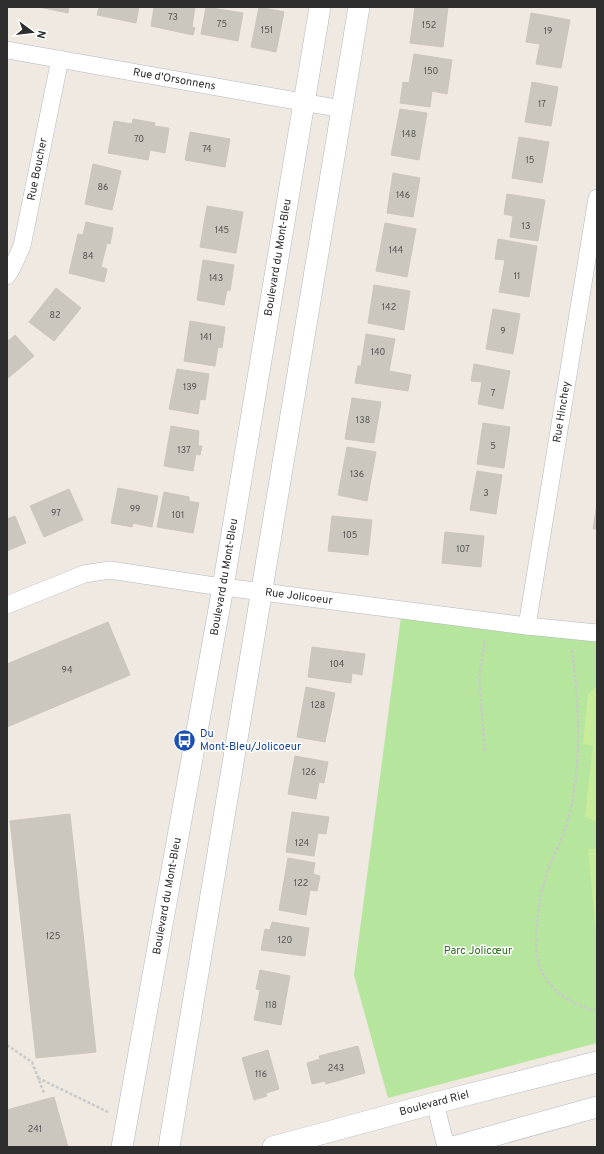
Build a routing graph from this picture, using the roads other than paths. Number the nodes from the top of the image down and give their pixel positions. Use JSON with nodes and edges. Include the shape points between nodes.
{"nodes":[{"id":1,"x":320,"y":7,"type":"edge"},
{"id":2,"x":359,"y":7,"type":"edge"},
{"id":3,"x":7,"y":50,"type":"edge"},
{"id":4,"x":60,"y":59,"type":"junction"},
{"id":5,"x":303,"y":103,"type":"junction"},
{"id":6,"x":342,"y":109,"type":"junction"},
{"id":7,"x":597,"y":198,"type":"edge"},
{"id":8,"x":7,"y":276,"type":"edge"},
{"id":9,"x":223,"y":587,"type":"junction"},
{"id":10,"x":263,"y":591,"type":"junction"},
{"id":11,"x":7,"y":605,"type":"edge"},
{"id":12,"x":527,"y":626,"type":"junction"},
{"id":13,"x":597,"y":633,"type":"edge"},
{"id":14,"x":597,"y":1062,"type":"edge"},
{"id":15,"x":435,"y":1103,"type":"junction"},
{"id":16,"x":597,"y":1107,"type":"edge"},
{"id":17,"x":122,"y":1147,"type":"edge"},
{"id":18,"x":169,"y":1147,"type":"edge"},
{"id":19,"x":273,"y":1147,"type":"edge"},
{"id":20,"x":446,"y":1147,"type":"edge"},
{"id":21,"x":453,"y":1147,"type":"edge"}],
"edges":[{"from":1,"to":5,"type":"street","name":"Boulevard du Mont-Bleu"},
{"from":2,"to":6,"type":"street"},
{"from":3,"to":4,"type":"street","name":"Rue d'Orsonnens"},
{"from":4,"to":5,"type":"street","name":"Rue d'Orsonnens"},
{"from":4,"to":8,"type":"street","name":"Rue Boucher","via":[[22,246]]},
{"from":5,"to":6,"type":"street","name":"Rue d'Orsonnens"},
{"from":5,"to":9,"type":"street","name":"Boulevard du Mont-Bleu"},
{"from":6,"to":10,"type":"street"},
{"from":7,"to":12,"type":"street","name":"Rue Hinchey"},
{"from":9,"to":10,"type":"street","name":"Rue Jolicoeur"},
{"from":9,"to":11,"type":"street","name":"Rue Jolicoeur","via":[[110,570],[84,574]]},
{"from":9,"to":17,"type":"street","name":"Boulevard du Mont-Bleu"},
{"from":10,"to":12,"type":"street","name":"Rue Jolicoeur"},
{"from":10,"to":18,"type":"street"},
{"from":12,"to":13,"type":"street","name":"Rue Jolicoeur"},
{"from":14,"to":15,"type":"street","name":"Boulevard Riel"},
{"from":15,"to":19,"type":"street","name":"Boulevard Riel"},
{"from":15,"to":20,"type":"street"},
{"from":16,"to":21,"type":"street"}]}
